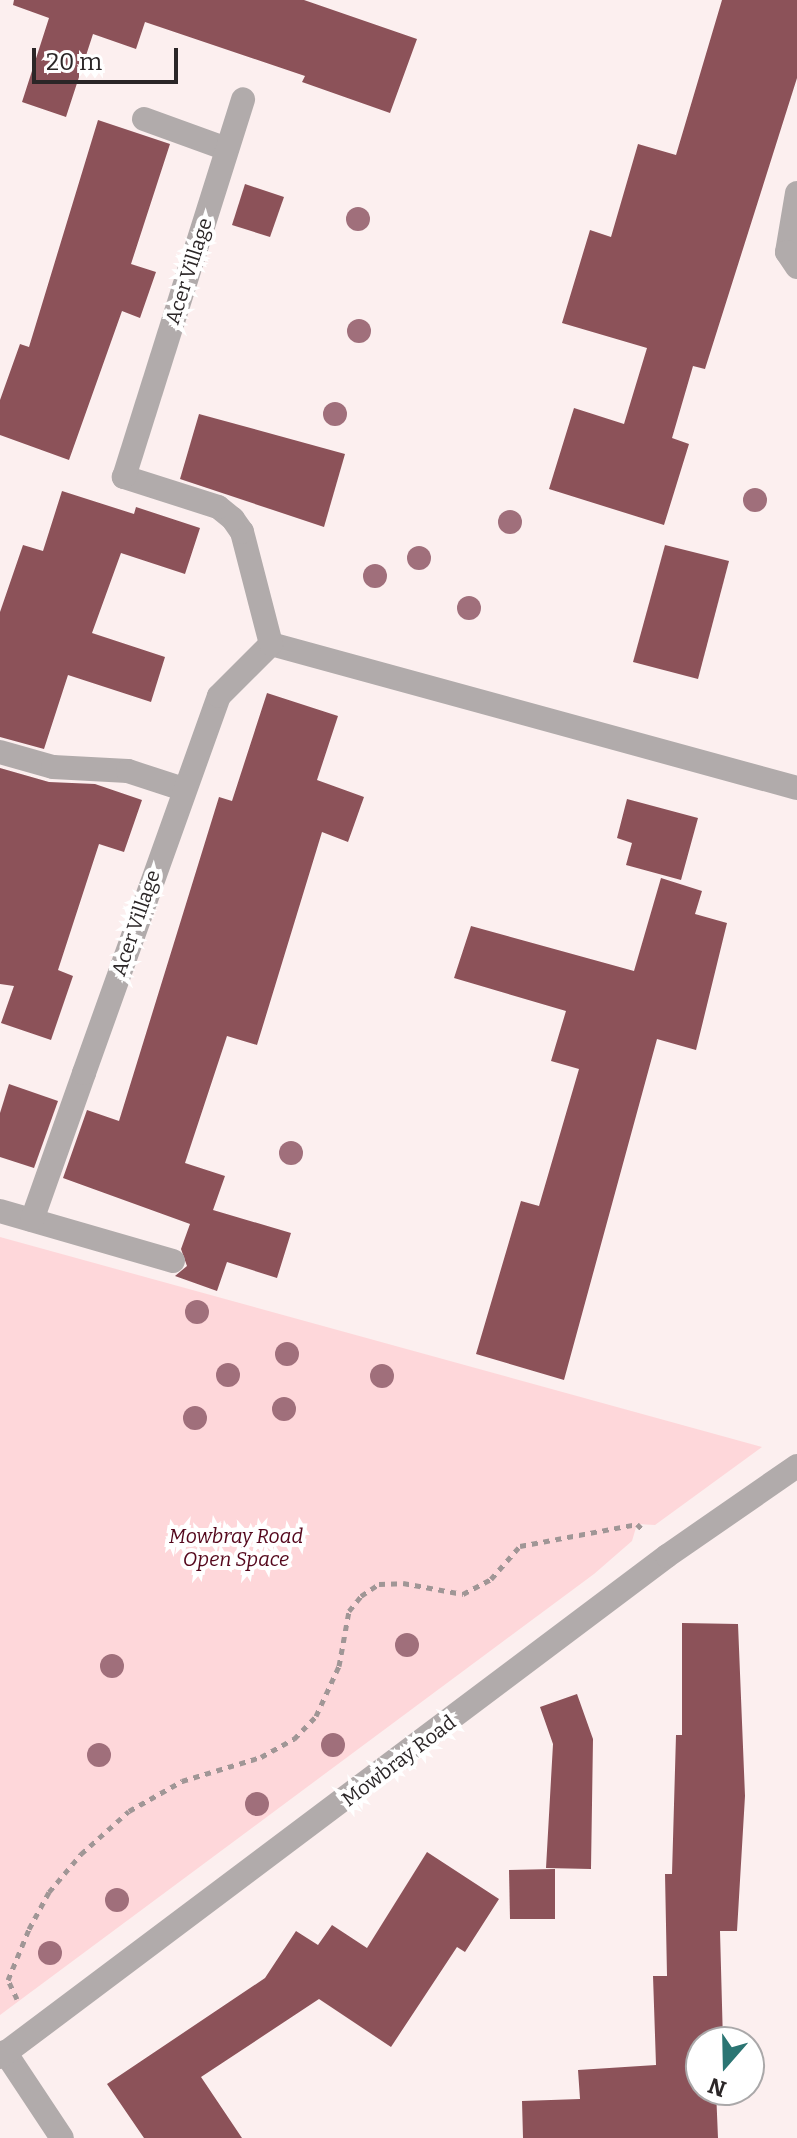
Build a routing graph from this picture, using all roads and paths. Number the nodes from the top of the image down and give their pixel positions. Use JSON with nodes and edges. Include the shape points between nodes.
{"nodes":[{"id":1,"x":243,"y":99,"type":"dead end"},
{"id":2,"x":144,"y":119,"type":"dead end"},
{"id":3,"x":227,"y":149,"type":"junction"},
{"id":4,"x":797,"y":193,"type":"edge"},
{"id":5,"x":797,"y":267,"type":"edge"},
{"id":6,"x":271,"y":644,"type":"junction"},
{"id":7,"x":0,"y":752,"type":"edge"},
{"id":8,"x":797,"y":788,"type":"edge"},
{"id":9,"x":183,"y":789,"type":"junction"},
{"id":10,"x":0,"y":1211,"type":"edge"},
{"id":11,"x":32,"y":1220,"type":"junction"},
{"id":12,"x":173,"y":1261,"type":"dead end"},
{"id":13,"x":797,"y":1466,"type":"edge"},
{"id":14,"x":667,"y":1556,"type":"junction"},
{"id":15,"x":32,"y":2033,"type":"junction"},
{"id":16,"x":3,"y":2054,"type":"edge"},
{"id":17,"x":62,"y":2138,"type":"edge"}],
"edges":[{"from":1,"to":3,"type":"street","name":"Acer Village"},
{"from":2,"to":3,"type":"street"},
{"from":3,"to":6,"type":"street","name":"Acer Village","via":[[124,477],[218,507],[233,519],[242,532]]},
{"from":4,"to":5,"type":"street","via":[[787,252]]},
{"from":6,"to":8,"type":"street"},
{"from":6,"to":9,"type":"street","name":"Acer Village","via":[[219,696]]},
{"from":7,"to":9,"type":"street","via":[[53,767],[128,771]]},
{"from":9,"to":11,"type":"street","name":"Acer Village"},
{"from":10,"to":11,"type":"street"},
{"from":11,"to":12,"type":"street"},
{"from":13,"to":14,"type":"street","name":"Mowbray Road"},
{"from":14,"to":15,"type":"street","name":"Mowbray Road"},
{"from":14,"to":15,"type":"path","via":[[637,1524],[520,1546],[491,1579],[463,1594],[403,1583],[379,1584],[361,1596],[349,1611],[330,1687],[316,1716],[294,1739],[261,1757],[182,1781],[129,1811],[49,1892],[8,1980]]},
{"from":15,"to":16,"type":"street","name":"Mowbray Road"},
{"from":16,"to":17,"type":"street"}]}
